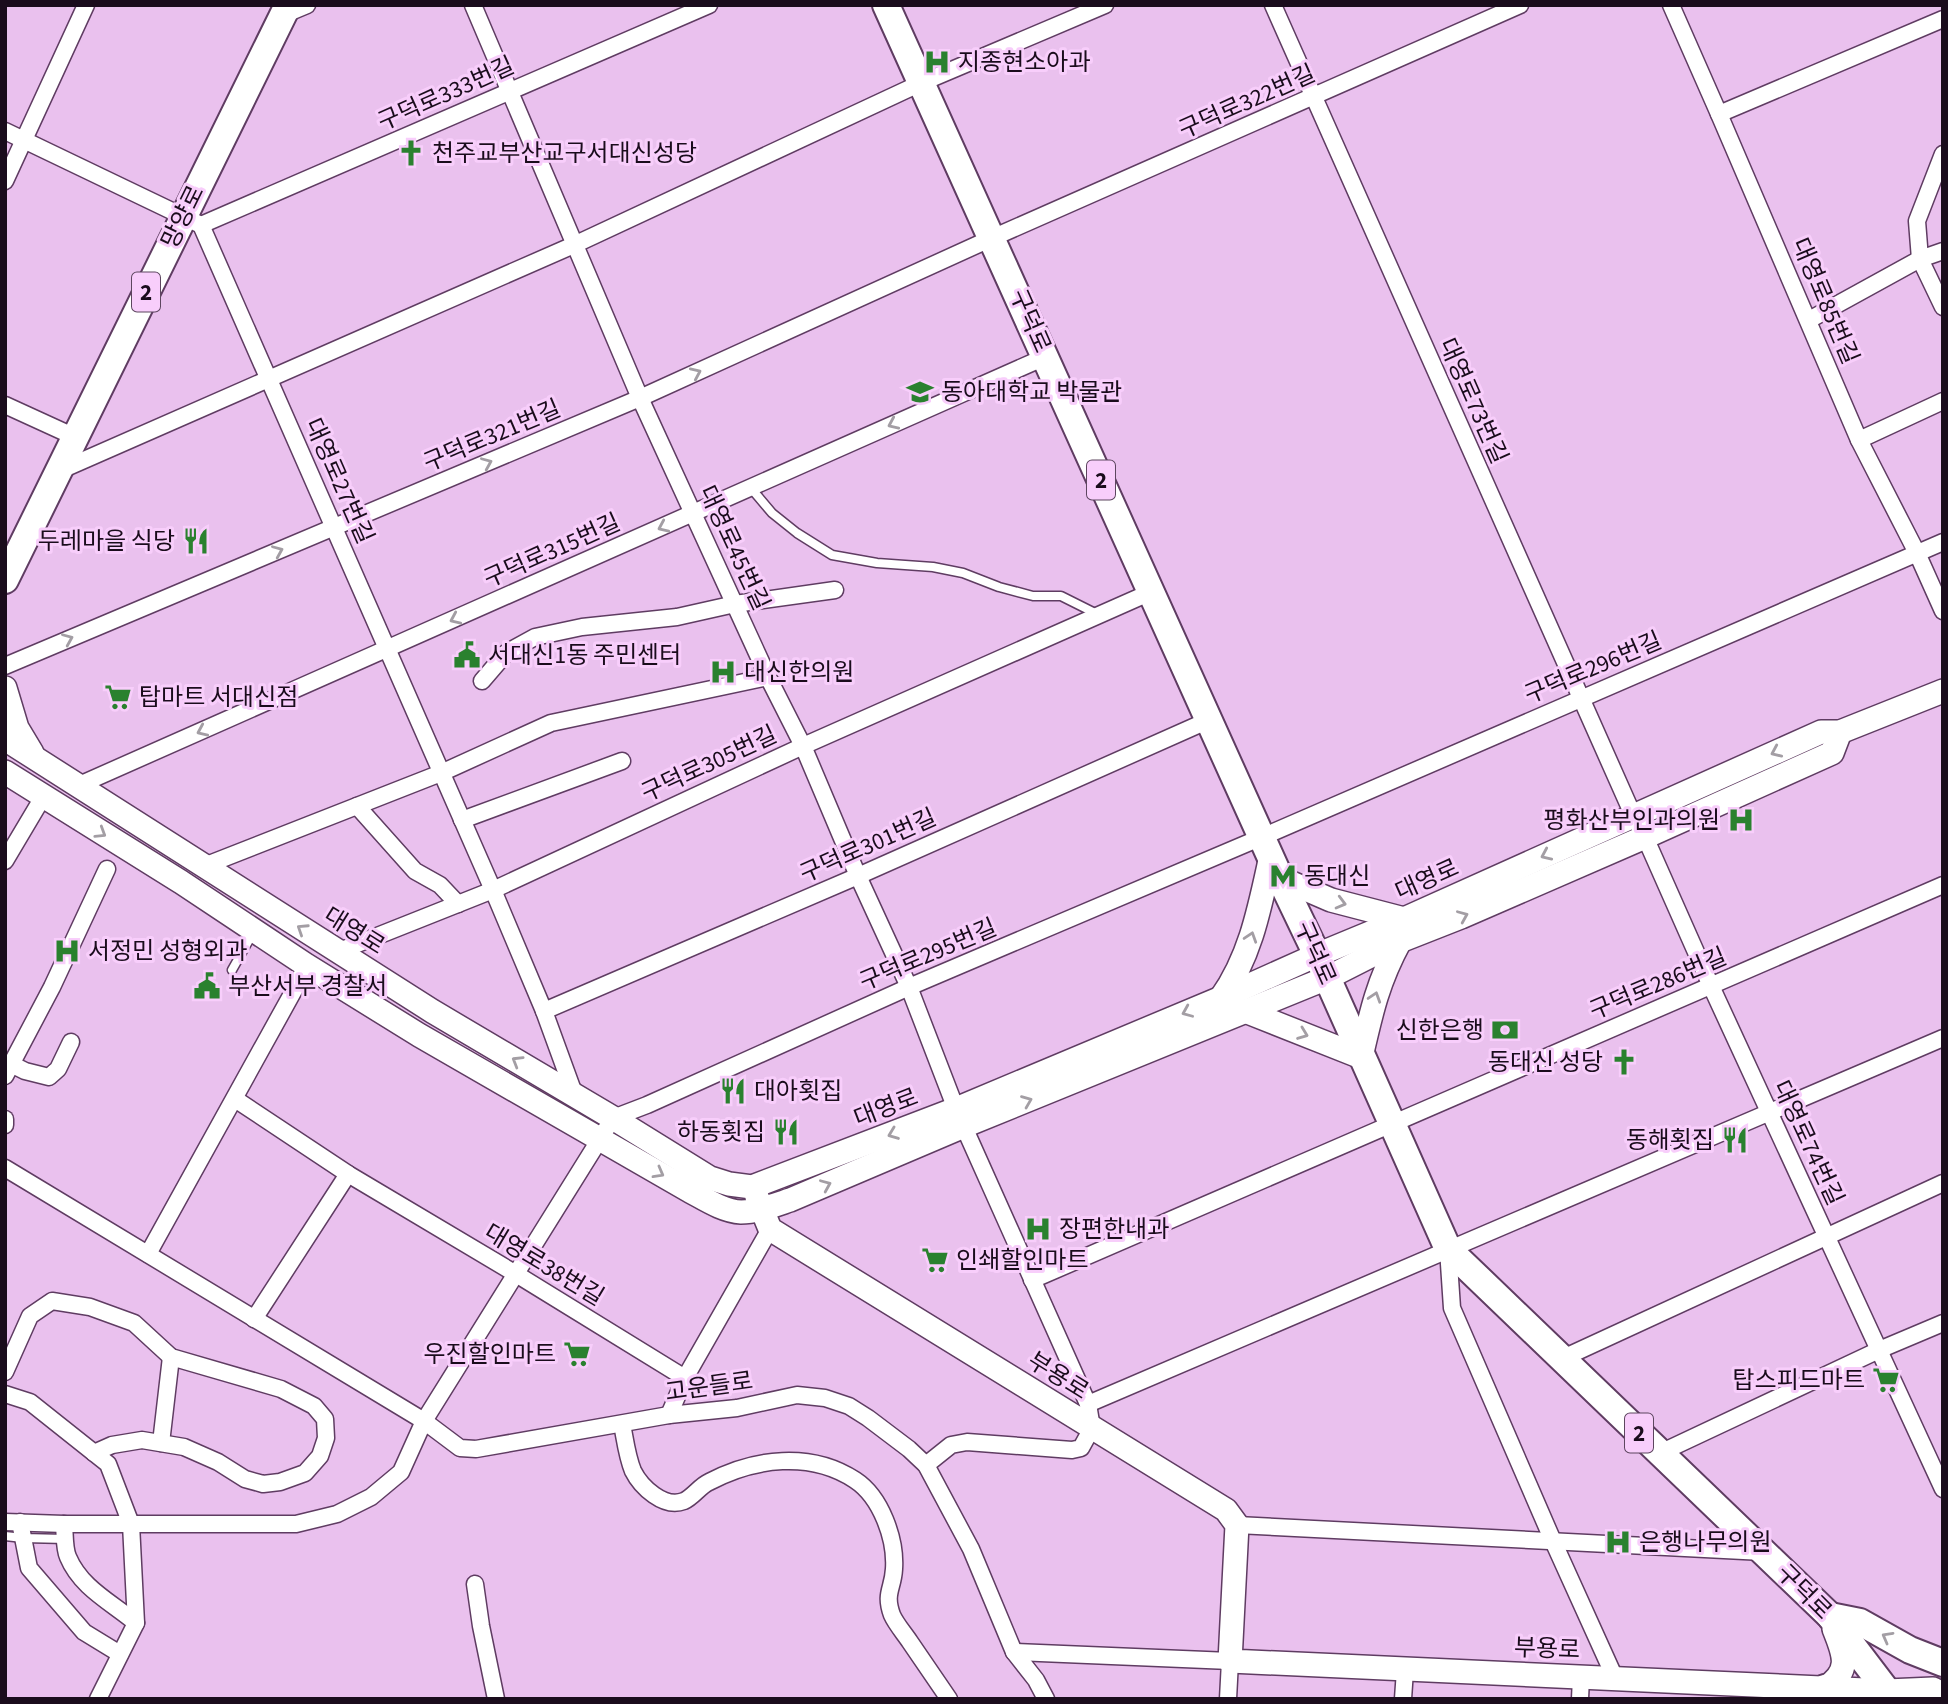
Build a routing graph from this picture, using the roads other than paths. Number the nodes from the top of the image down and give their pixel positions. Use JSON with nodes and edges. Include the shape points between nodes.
{"nodes":[{"id":1,"x":86,"y":5,"type":"edge"},
{"id":2,"x":307,"y":5,"type":"edge"},
{"id":3,"x":473,"y":5,"type":"edge"},
{"id":4,"x":709,"y":5,"type":"edge"},
{"id":5,"x":886,"y":5,"type":"edge"},
{"id":6,"x":1105,"y":5,"type":"edge"},
{"id":7,"x":1273,"y":5,"type":"edge"},
{"id":8,"x":1520,"y":5,"type":"edge"},
{"id":9,"x":1671,"y":5,"type":"edge"},
{"id":10,"x":286,"y":10,"type":"edge"},
{"id":11,"x":1943,"y":19,"type":"edge"},
{"id":12,"x":921,"y":83,"type":"junction"},
{"id":13,"x":509,"y":90,"type":"junction"},
{"id":14,"x":1313,"y":98,"type":"junction"},
{"id":15,"x":1719,"y":114,"type":"junction"},
{"id":16,"x":5,"y":131,"type":"edge"},
{"id":17,"x":24,"y":140,"type":"junction"},
{"id":18,"x":1943,"y":154,"type":"edge"},
{"id":19,"x":5,"y":181,"type":"edge"},
{"id":20,"x":193,"y":221,"type":"junction"},
{"id":21,"x":992,"y":238,"type":"junction"},
{"id":22,"x":576,"y":244,"type":"junction"},
{"id":23,"x":1943,"y":251,"type":"edge"},
{"id":24,"x":1920,"y":260,"type":"junction"},
{"id":25,"x":1943,"y":307,"type":"edge"},
{"id":26,"x":1809,"y":320,"type":"junction"},
{"id":27,"x":1045,"y":357,"type":"junction"},
{"id":28,"x":268,"y":377,"type":"junction"},
{"id":29,"x":640,"y":398,"type":"junction"},
{"id":30,"x":1943,"y":401,"type":"edge"},
{"id":31,"x":5,"y":405,"type":"edge"},
{"id":32,"x":75,"y":437,"type":"junction"},
{"id":33,"x":1859,"y":440,"type":"junction"},
{"id":34,"x":58,"y":471,"type":"junction"},
{"id":35,"x":750,"y":487,"type":"junction"},
{"id":36,"x":693,"y":514,"type":"junction"},
{"id":37,"x":335,"y":527,"type":"junction"},
{"id":38,"x":1943,"y":542,"type":"edge"},
{"id":39,"x":1917,"y":553,"type":"junction"},
{"id":40,"x":5,"y":580,"type":"edge"},
{"id":41,"x":835,"y":590,"type":"dead end"},
{"id":42,"x":1151,"y":592,"type":"junction"},
{"id":43,"x":735,"y":604,"type":"junction"},
{"id":44,"x":1943,"y":611,"type":"edge"},
{"id":45,"x":1099,"y":615,"type":"junction"},
{"id":46,"x":388,"y":649,"type":"junction"},
{"id":47,"x":5,"y":666,"type":"edge"},
{"id":48,"x":768,"y":677,"type":"junction"},
{"id":49,"x":482,"y":681,"type":"dead end"},
{"id":50,"x":5,"y":688,"type":"edge"},
{"id":51,"x":1943,"y":691,"type":"edge"},
{"id":52,"x":1581,"y":699,"type":"junction"},
{"id":53,"x":1209,"y":720,"type":"junction"},
{"id":54,"x":1840,"y":732,"type":"junction"},
{"id":55,"x":5,"y":739,"type":"edge"},
{"id":56,"x":803,"y":746,"type":"junction"},
{"id":57,"x":38,"y":761,"type":"junction"},
{"id":58,"x":622,"y":761,"type":"dead end"},
{"id":59,"x":442,"y":773,"type":"junction"},
{"id":60,"x":6,"y":774,"type":"edge"},
{"id":61,"x":77,"y":786,"type":"junction"},
{"id":62,"x":43,"y":797,"type":"junction"},
{"id":63,"x":357,"y":806,"type":"junction"},
{"id":64,"x":1633,"y":815,"type":"junction"},
{"id":65,"x":462,"y":820,"type":"junction"},
{"id":66,"x":1645,"y":837,"type":"junction"},
{"id":67,"x":1271,"y":857,"type":"junction"},
{"id":68,"x":5,"y":861,"type":"edge"},
{"id":69,"x":204,"y":866,"type":"junction"},
{"id":70,"x":107,"y":869,"type":"dead end"},
{"id":71,"x":859,"y":876,"type":"junction"},
{"id":72,"x":1943,"y":885,"type":"edge"},
{"id":73,"x":493,"y":890,"type":"junction"},
{"id":74,"x":458,"y":904,"type":"junction"},
{"id":75,"x":1402,"y":930,"type":"junction"},
{"id":76,"x":254,"y":931,"type":"junction"},
{"id":77,"x":337,"y":951,"type":"junction"},
{"id":78,"x":306,"y":965,"type":"junction"},
{"id":79,"x":1322,"y":966,"type":"junction"},
{"id":80,"x":232,"y":970,"type":"dead end"},
{"id":81,"x":1711,"y":986,"type":"junction"},
{"id":82,"x":909,"y":987,"type":"junction"},
{"id":83,"x":1221,"y":998,"type":"junction"},
{"id":84,"x":544,"y":1011,"type":"junction"},
{"id":85,"x":1245,"y":1011,"type":"junction"},
{"id":86,"x":1943,"y":1038,"type":"edge"},
{"id":87,"x":72,"y":1042,"type":"dead end"},
{"id":88,"x":1361,"y":1057,"type":"junction"},
{"id":89,"x":8,"y":1070,"type":"edge"},
{"id":90,"x":575,"y":1096,"type":"junction"},
{"id":91,"x":235,"y":1099,"type":"junction"},
{"id":92,"x":1769,"y":1112,"type":"junction"},
{"id":93,"x":960,"y":1117,"type":"junction"},
{"id":94,"x":613,"y":1118,"type":"junction"},
{"id":95,"x":5,"y":1119,"type":"edge"},
{"id":96,"x":1391,"y":1124,"type":"junction"},
{"id":97,"x":5,"y":1125,"type":"edge"},
{"id":98,"x":600,"y":1140,"type":"junction"},
{"id":99,"x":5,"y":1168,"type":"edge"},
{"id":100,"x":348,"y":1174,"type":"junction"},
{"id":101,"x":1943,"y":1183,"type":"edge"},
{"id":102,"x":762,"y":1208,"type":"junction"},
{"id":103,"x":1826,"y":1237,"type":"junction"},
{"id":104,"x":1448,"y":1249,"type":"junction"},
{"id":105,"x":148,"y":1254,"type":"junction"},
{"id":106,"x":516,"y":1274,"type":"junction"},
{"id":107,"x":1032,"y":1279,"type":"junction"},
{"id":108,"x":254,"y":1319,"type":"junction"},
{"id":109,"x":1943,"y":1323,"type":"edge"},
{"id":110,"x":1879,"y":1350,"type":"junction"},
{"id":111,"x":171,"y":1357,"type":"junction"},
{"id":112,"x":1561,"y":1359,"type":"junction"},
{"id":113,"x":5,"y":1372,"type":"edge"},
{"id":114,"x":685,"y":1378,"type":"junction"},
{"id":115,"x":5,"y":1394,"type":"edge"},
{"id":116,"x":1088,"y":1404,"type":"junction"},
{"id":117,"x":669,"y":1415,"type":"junction"},
{"id":118,"x":424,"y":1421,"type":"junction"},
{"id":119,"x":622,"y":1424,"type":"junction"},
{"id":120,"x":1092,"y":1428,"type":"junction"},
{"id":121,"x":161,"y":1444,"type":"junction"},
{"id":122,"x":94,"y":1453,"type":"junction"},
{"id":123,"x":1660,"y":1453,"type":"junction"},
{"id":124,"x":926,"y":1465,"type":"junction"},
{"id":125,"x":1943,"y":1489,"type":"edge"},
{"id":126,"x":131,"y":1524,"type":"junction"},
{"id":127,"x":1237,"y":1525,"type":"junction"},
{"id":128,"x":16,"y":1527,"type":"edge"},
{"id":129,"x":65,"y":1531,"type":"junction"},
{"id":130,"x":5,"y":1536,"type":"edge"},
{"id":131,"x":1553,"y":1541,"type":"junction"},
{"id":132,"x":1763,"y":1552,"type":"junction"},
{"id":133,"x":475,"y":1584,"type":"dead end"},
{"id":134,"x":1830,"y":1616,"type":"junction"},
{"id":135,"x":136,"y":1623,"type":"junction"},
{"id":136,"x":1014,"y":1652,"type":"junction"},
{"id":137,"x":120,"y":1654,"type":"junction"},
{"id":138,"x":1230,"y":1661,"type":"junction"},
{"id":139,"x":1943,"y":1663,"type":"edge"},
{"id":140,"x":1405,"y":1670,"type":"junction"},
{"id":141,"x":1615,"y":1678,"type":"junction"},
{"id":142,"x":1580,"y":1688,"type":"edge"},
{"id":143,"x":1939,"y":1688,"type":"edge"},
{"id":144,"x":1735,"y":1692,"type":"edge"},
{"id":145,"x":1834,"y":1693,"type":"edge"},
{"id":146,"x":1887,"y":1695,"type":"edge"},
{"id":147,"x":98,"y":1699,"type":"edge"},
{"id":148,"x":496,"y":1699,"type":"edge"},
{"id":149,"x":949,"y":1699,"type":"edge"},
{"id":150,"x":1046,"y":1699,"type":"edge"},
{"id":151,"x":1228,"y":1699,"type":"edge"},
{"id":152,"x":1403,"y":1699,"type":"edge"}],
"edges":[{"from":1,"to":17,"type":"street"},
{"from":2,"to":10,"type":"street"},
{"from":3,"to":13,"type":"street","name":"대영로45번길"},
{"from":4,"to":13,"type":"street","name":"구덕로333번길"},
{"from":5,"to":12,"type":"main road","name":"구덕로","number":"2"},
{"from":6,"to":12,"type":"street"},
{"from":7,"to":14,"type":"street","name":"대영로73번길"},
{"from":8,"to":14,"type":"street","name":"구덕로322번길"},
{"from":9,"to":15,"type":"street","name":"대영로85번길"},
{"from":10,"to":20,"type":"main road","name":"망양로","number":"2"},
{"from":11,"to":15,"type":"street"},
{"from":12,"to":21,"type":"main road","name":"구덕로","number":"2"},
{"from":12,"to":22,"type":"street"},
{"from":13,"to":20,"type":"street","name":"구덕로333번길"},
{"from":13,"to":22,"type":"street","name":"대영로45번길"},
{"from":14,"to":21,"type":"street","name":"구덕로322번길"},
{"from":14,"to":52,"type":"street","name":"대영로73번길"},
{"from":15,"to":26,"type":"street","name":"대영로85번길"},
{"from":16,"to":17,"type":"street"},
{"from":17,"to":19,"type":"street"},
{"from":17,"to":20,"type":"street"},
{"from":18,"to":24,"type":"street","via":[[1917,221]]},
{"from":20,"to":28,"type":"street","name":"대영로27번길"},
{"from":20,"to":32,"type":"main road","name":"망양로","number":"2"},
{"from":21,"to":27,"type":"main road","name":"구덕로","number":"2"},
{"from":29,"to":21,"type":"street","name":"구덕로321번길","one_way":true},
{"from":22,"to":28,"type":"street"},
{"from":22,"to":29,"type":"street","name":"대영로45번길"},
{"from":23,"to":24,"type":"street"},
{"from":24,"to":25,"type":"street"},
{"from":24,"to":26,"type":"street"},
{"from":26,"to":33,"type":"street","name":"대영로85번길"},
{"from":27,"to":35,"type":"street","name":"구덕로315번길","one_way":true},
{"from":27,"to":42,"type":"main road","name":"구덕로","number":"2"},
{"from":28,"to":34,"type":"street"},
{"from":28,"to":37,"type":"street","name":"대영로27번길"},
{"from":29,"to":36,"type":"street","name":"대영로45번길"},
{"from":37,"to":29,"type":"street","name":"구덕로321번길","one_way":true},
{"from":30,"to":33,"type":"street"},
{"from":31,"to":32,"type":"street"},
{"from":32,"to":34,"type":"main road","name":"망양로","number":"2"},
{"from":33,"to":39,"type":"street","name":"대영로85번길"},
{"from":34,"to":40,"type":"main road","name":"망양로","number":"2"},
{"from":35,"to":36,"type":"street","name":"구덕로315번길"},
{"from":35,"to":45,"type":"lane","via":[[772,513],[832,555],[963,573],[1033,596],[1061,596]]},
{"from":36,"to":43,"type":"street","name":"대영로45번길"},
{"from":36,"to":46,"type":"street","name":"구덕로315번길","one_way":true},
{"from":37,"to":46,"type":"street","name":"대영로27번길"},
{"from":47,"to":37,"type":"street","name":"구덕로321번길","one_way":true},
{"from":38,"to":39,"type":"street","name":"구덕로296번길"},
{"from":39,"to":44,"type":"street","name":"대영로85번길"},
{"from":39,"to":52,"type":"street","name":"구덕로296번길"},
{"from":41,"to":43,"type":"street"},
{"from":42,"to":45,"type":"street","name":"구덕로305번길"},
{"from":42,"to":53,"type":"main road","name":"구덕로","number":"2"},
{"from":43,"to":48,"type":"street","name":"대영로45번길"},
{"from":43,"to":49,"type":"street","via":[[535,637],[506,653]]},
{"from":45,"to":56,"type":"street","name":"구덕로305번길"},
{"from":46,"to":59,"type":"street","name":"대영로27번길"},
{"from":46,"to":61,"type":"street","name":"구덕로315번길","one_way":true},
{"from":48,"to":56,"type":"street","name":"대영로45번길"},
{"from":48,"to":59,"type":"street","via":[[551,723]]},
{"from":50,"to":57,"type":"main road","via":[[17,728]]},
{"from":51,"to":54,"type":"main road","name":"대영로"},
{"from":52,"to":64,"type":"street","name":"대영로73번길"},
{"from":52,"to":67,"type":"street","name":"구덕로296번길"},
{"from":53,"to":67,"type":"main road","name":"구덕로","number":"2"},
{"from":53,"to":71,"type":"street","name":"구덕로301번길"},
{"from":54,"to":64,"type":"main road","name":"대영로","one_way":true,"via":[[1821,732]]},
{"from":54,"to":66,"type":"main road","name":"대영로","via":[[1832,753]]},
{"from":55,"to":57,"type":"main road","name":"대영로"},
{"from":56,"to":71,"type":"street","name":"대영로45번길"},
{"from":56,"to":73,"type":"street","name":"구덕로305번길"},
{"from":57,"to":61,"type":"main road","name":"대영로"},
{"from":58,"to":65,"type":"street"},
{"from":59,"to":63,"type":"street"},
{"from":59,"to":65,"type":"street","name":"대영로27번길"},
{"from":60,"to":62,"type":"main road","name":"대영로"},
{"from":61,"to":69,"type":"main road","name":"대영로"},
{"from":62,"to":68,"type":"street"},
{"from":62,"to":76,"type":"main road","name":"대영로","one_way":true},
{"from":63,"to":69,"type":"street"},
{"from":63,"to":74,"type":"street","via":[[415,871],[440,885]]},
{"from":64,"to":66,"type":"street","name":"대영로74번길"},
{"from":64,"to":75,"type":"main road","name":"대영로","one_way":true},
{"from":65,"to":73,"type":"street","name":"대영로27번길"},
{"from":75,"to":66,"type":"main road","name":"대영로","one_way":true,"via":[[1461,917]]},
{"from":66,"to":81,"type":"street","name":"대영로74번길"},
{"from":67,"to":75,"type":"main road","one_way":true,"via":[[1331,900]]},
{"from":67,"to":79,"type":"main road","name":"구덕로","number":"2"},
{"from":67,"to":82,"type":"street","name":"구덕로295번길"},
{"from":83,"to":67,"type":"main road","one_way":true,"via":[[1244,959]]},
{"from":77,"to":69,"type":"main road","name":"대영로","one_way":true},
{"from":70,"to":89,"type":"street"},
{"from":71,"to":82,"type":"street","name":"대영로45번길"},
{"from":71,"to":84,"type":"street","name":"구덕로301번길"},
{"from":72,"to":81,"type":"street","name":"구덕로286번길"},
{"from":73,"to":74,"type":"street","name":"구덕로305번길"},
{"from":73,"to":84,"type":"street","name":"대영로27번길"},
{"from":74,"to":77,"type":"street","name":"구덕로305번길"},
{"from":75,"to":79,"type":"main road","name":"대영로"},
{"from":88,"to":75,"type":"main road","one_way":true,"via":[[1373,1003]]},
{"from":76,"to":78,"type":"main road","name":"대영로"},
{"from":76,"to":80,"type":"lane"},
{"from":90,"to":77,"type":"main road","name":"대영로","one_way":true},
{"from":78,"to":91,"type":"street"},
{"from":78,"to":98,"type":"main road","name":"대영로"},
{"from":79,"to":83,"type":"main road","name":"대영로"},
{"from":79,"to":85,"type":"main road","name":"대영로"},
{"from":79,"to":88,"type":"main road","name":"구덕로","number":"2"},
{"from":81,"to":92,"type":"street","name":"대영로74번길"},
{"from":81,"to":96,"type":"street","name":"구덕로286번길"},
{"from":82,"to":93,"type":"street","name":"대영로45번길"},
{"from":82,"to":94,"type":"street","name":"구덕로295번길"},
{"from":83,"to":93,"type":"main road","name":"대영로","one_way":true},
{"from":84,"to":90,"type":"street","name":"대영로27번길"},
{"from":85,"to":88,"type":"main road","one_way":true},
{"from":93,"to":85,"type":"main road","name":"대영로","one_way":true},
{"from":86,"to":92,"type":"street"},
{"from":87,"to":89,"type":"street","via":[[50,1077]]},
{"from":88,"to":96,"type":"main road","name":"구덕로","number":"2"},
{"from":90,"to":94,"type":"main road","name":"대영로"},
{"from":91,"to":100,"type":"street","name":"대영로38번길"},
{"from":91,"to":105,"type":"street"},
{"from":92,"to":103,"type":"street","name":"대영로74번길"},
{"from":92,"to":104,"type":"street"},
{"from":93,"to":102,"type":"main road","name":"대영로"},
{"from":93,"to":107,"type":"street","name":"대영로45번길"},
{"from":94,"to":98,"type":"street"},
{"from":94,"to":102,"type":"main road","name":"대영로"},
{"from":95,"to":97,"type":"street"},
{"from":96,"to":104,"type":"main road","name":"구덕로","number":"2"},
{"from":96,"to":107,"type":"street","name":"구덕로286번길"},
{"from":98,"to":102,"type":"main road","name":"대영로","one_way":true,"via":[[716,1204],[740,1212]]},
{"from":98,"to":106,"type":"street"},
{"from":99,"to":105,"type":"street","name":"고운들로"},
{"from":100,"to":106,"type":"street","name":"대영로38번길"},
{"from":100,"to":108,"type":"street"},
{"from":101,"to":103,"type":"street"},
{"from":102,"to":114,"type":"street"},
{"from":102,"to":120,"type":"main road","name":"부용로"},
{"from":103,"to":110,"type":"street","name":"대영로74번길"},
{"from":103,"to":112,"type":"street"},
{"from":104,"to":112,"type":"main road","name":"구덕로","number":"2"},
{"from":104,"to":116,"type":"street"},
{"from":104,"to":131,"type":"street","via":[[1452,1308]]},
{"from":105,"to":108,"type":"street","name":"고운들로"},
{"from":106,"to":114,"type":"street","name":"대영로38번길"},
{"from":106,"to":118,"type":"street"},
{"from":107,"to":116,"type":"street","name":"대영로45번길"},
{"from":108,"to":118,"type":"street","name":"고운들로"},
{"from":109,"to":110,"type":"street"},
{"from":110,"to":123,"type":"street"},
{"from":110,"to":125,"type":"street","name":"대영로74번길"},
{"from":111,"to":113,"type":"street","via":[[134,1323],[90,1307],[52,1301],[30,1317]]},
{"from":111,"to":121,"type":"street"},
{"from":111,"to":121,"type":"street","via":[[281,1389],[314,1406],[325,1419],[326,1438],[320,1456],[305,1473],[263,1484],[184,1447]]},
{"from":112,"to":123,"type":"main road","name":"구덕로","number":"2"},
{"from":114,"to":117,"type":"street"},
{"from":115,"to":122,"type":"street","via":[[30,1402]]},
{"from":116,"to":120,"type":"street","name":"대영로45번길"},
{"from":117,"to":119,"type":"street","name":"고운들로"},
{"from":117,"to":124,"type":"street","name":"고운들로","via":[[737,1408],[797,1395],[825,1398],[868,1418]]},
{"from":118,"to":119,"type":"street","name":"고운들로","via":[[460,1448],[476,1450]]},
{"from":118,"to":126,"type":"street","via":[[401,1472],[371,1497],[337,1514],[296,1524]]},
{"from":119,"to":149,"type":"street","via":[[634,1471],[647,1489],[665,1502],[683,1502],[707,1483],[772,1461],[804,1460],[856,1481],[872,1496],[894,1546],[888,1595],[893,1617]]},
{"from":120,"to":124,"type":"street","via":[[1082,1448],[967,1442],[951,1445]]},
{"from":120,"to":127,"type":"main road","name":"부용로","via":[[1219,1505]]},
{"from":121,"to":122,"type":"street","via":[[142,1440]]},
{"from":122,"to":126,"type":"street","via":[[108,1464]]},
{"from":123,"to":132,"type":"main road","name":"구덕로","number":"2"},
{"from":124,"to":136,"type":"street","name":"고운들로","via":[[971,1549]]},
{"from":126,"to":129,"type":"street"},
{"from":126,"to":135,"type":"street"},
{"from":127,"to":131,"type":"street"},
{"from":127,"to":138,"type":"main road"},
{"from":128,"to":129,"type":"street"},
{"from":128,"to":130,"type":"lane"},
{"from":128,"to":137,"type":"street","via":[[29,1568],[56,1601],[83,1632]]},
{"from":129,"to":135,"type":"street","via":[[67,1556],[89,1589]]},
{"from":131,"to":132,"type":"street"},
{"from":131,"to":141,"type":"street"},
{"from":132,"to":134,"type":"main road","name":"구덕로","number":"2"},
{"from":133,"to":148,"type":"street"},
{"from":139,"to":134,"type":"main road","one_way":true,"via":[[1860,1622]]},
{"from":134,"to":145,"type":"main road","via":[[1844,1654]]},
{"from":134,"to":146,"type":"main road","name":"구덕로","number":"2"},
{"from":135,"to":137,"type":"street"},
{"from":136,"to":138,"type":"street","name":"부용로"},
{"from":136,"to":150,"type":"street","name":"고운들로"},
{"from":137,"to":147,"type":"street"},
{"from":138,"to":140,"type":"main road","name":"부용로"},
{"from":138,"to":151,"type":"street"},
{"from":140,"to":142,"type":"main road","name":"부용로"},
{"from":140,"to":152,"type":"street"},
{"from":141,"to":142,"type":"main road","name":"부용로"},
{"from":141,"to":144,"type":"main road","name":"부용로"},
{"from":143,"to":146,"type":"main road","name":"부용로"},
{"from":144,"to":145,"type":"main road","name":"부용로"},
{"from":145,"to":146,"type":"main road","name":"부용로"}]}
